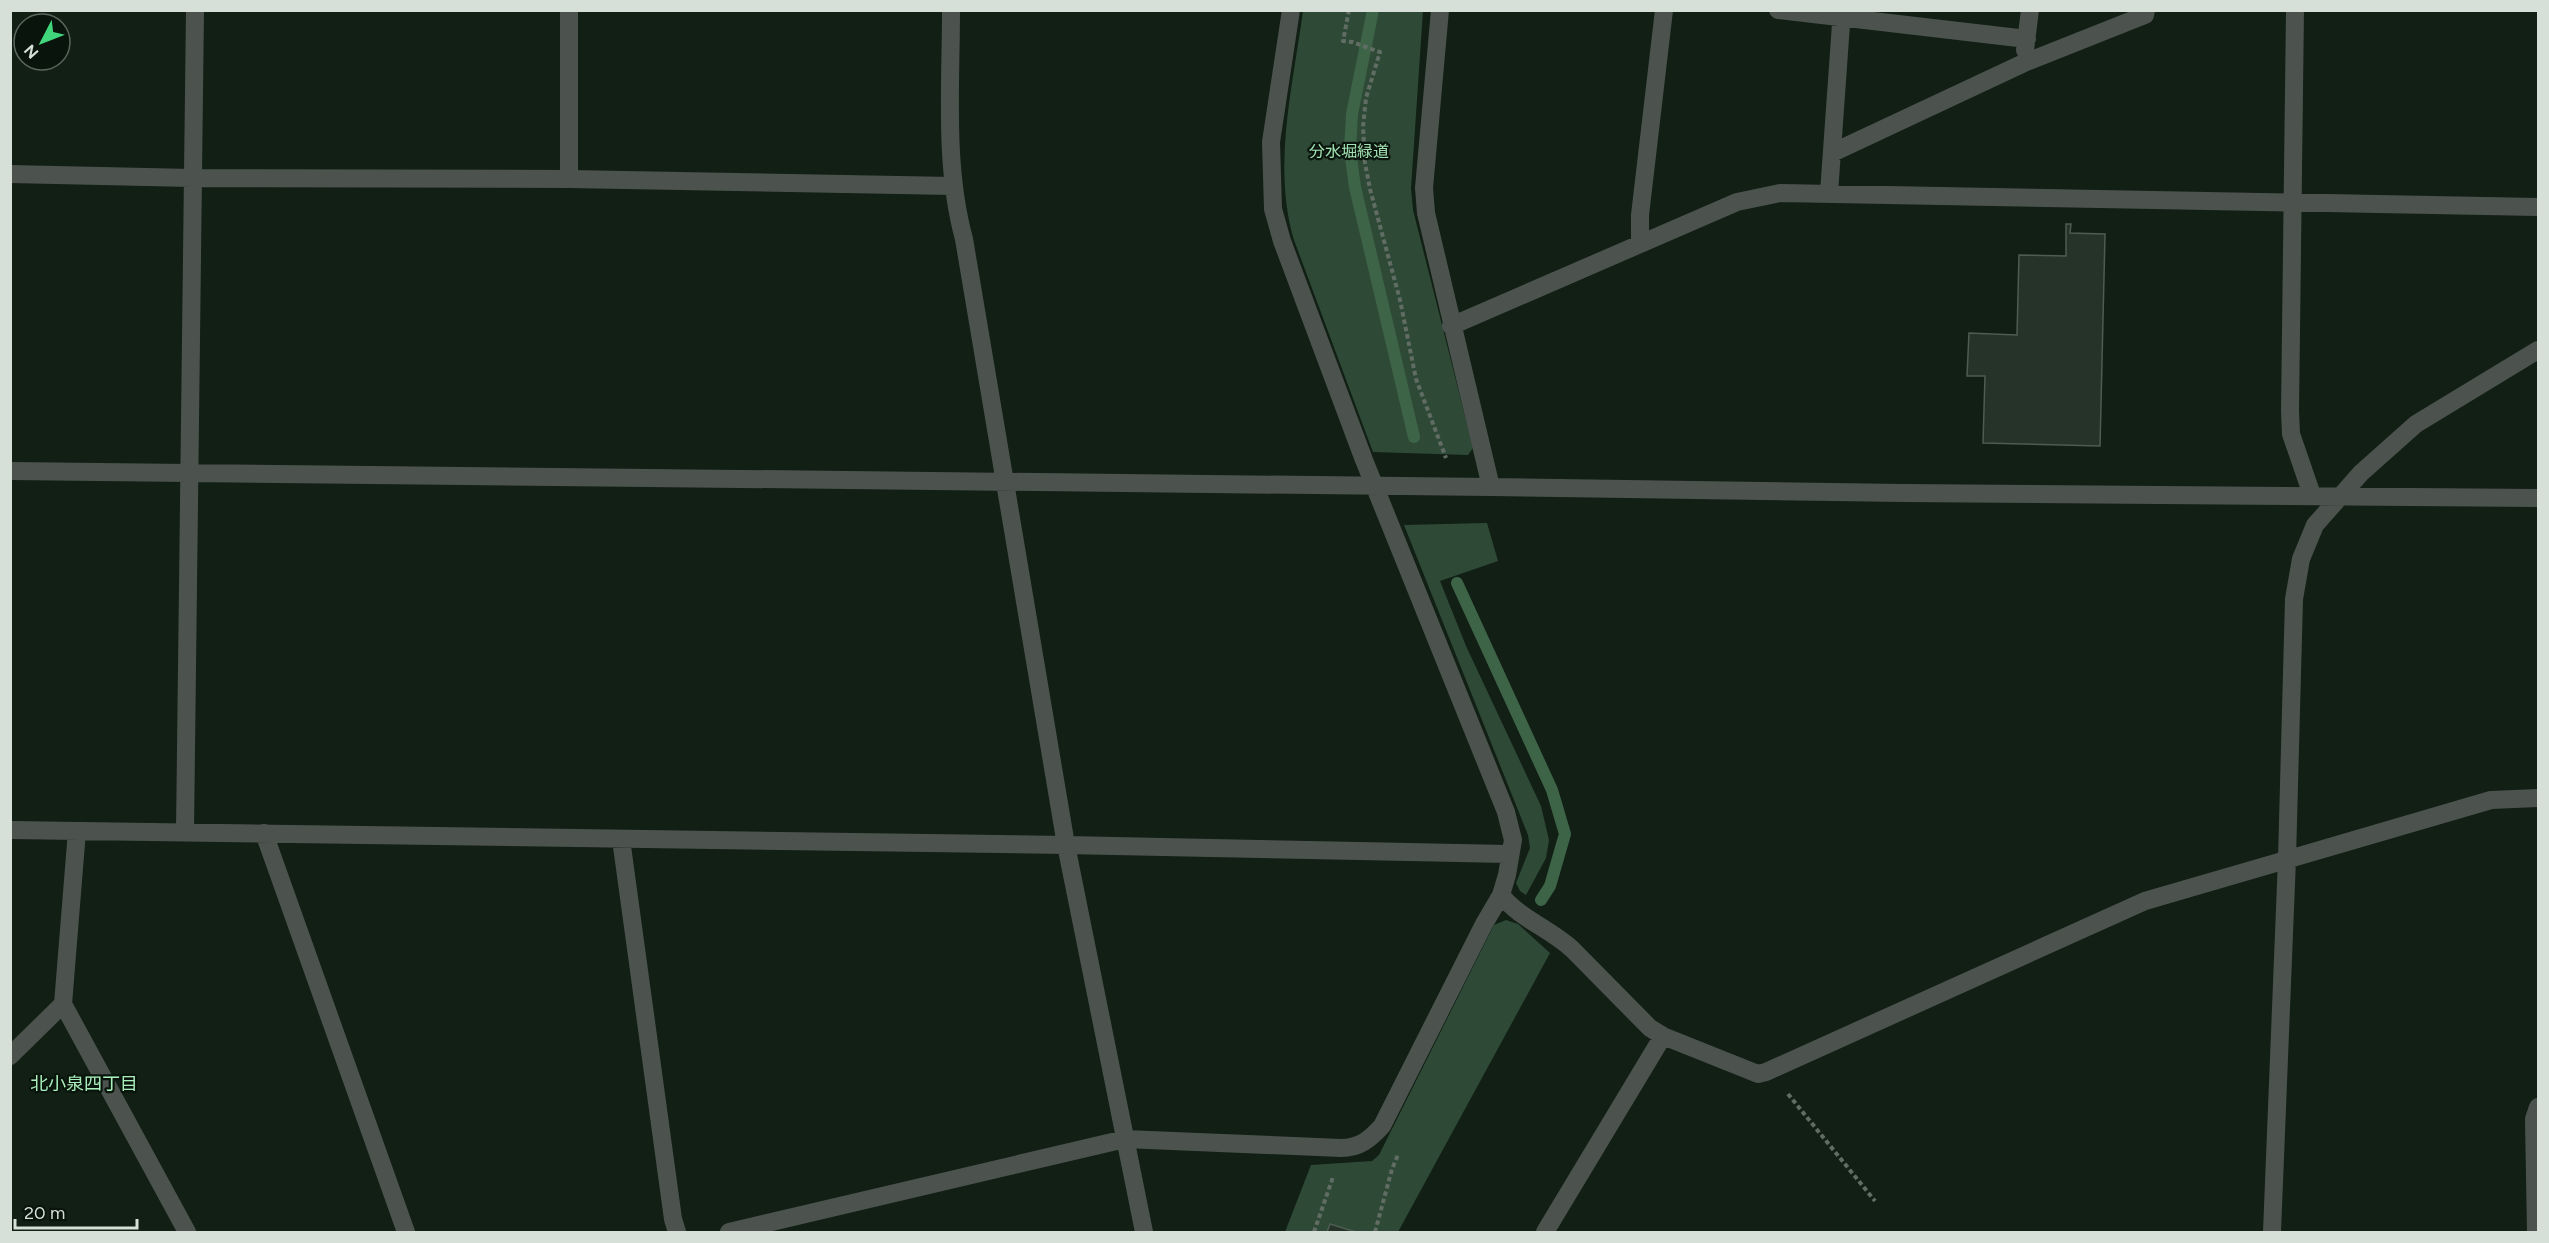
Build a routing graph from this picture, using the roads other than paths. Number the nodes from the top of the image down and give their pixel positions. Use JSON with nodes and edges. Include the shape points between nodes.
{"nodes":[{"id":1,"x":195,"y":10,"type":"edge"},
{"id":2,"x":569,"y":10,"type":"edge"},
{"id":3,"x":951,"y":10,"type":"edge"},
{"id":4,"x":1291,"y":10,"type":"edge"},
{"id":5,"x":1440,"y":10,"type":"edge"},
{"id":6,"x":1664,"y":10,"type":"edge"},
{"id":7,"x":1778,"y":10,"type":"edge"},
{"id":8,"x":2030,"y":10,"type":"edge"},
{"id":9,"x":2146,"y":10,"type":"edge"},
{"id":10,"x":2295,"y":10,"type":"edge"},
{"id":11,"x":1842,"y":15,"type":"edge"},
{"id":12,"x":2027,"y":39,"type":"junction"},
{"id":13,"x":2024,"y":63,"type":"junction"},
{"id":14,"x":1832,"y":153,"type":"junction"},
{"id":15,"x":10,"y":174,"type":"edge"},
{"id":16,"x":192,"y":178,"type":"junction"},
{"id":17,"x":568,"y":179,"type":"junction"},
{"id":18,"x":953,"y":186,"type":"junction"},
{"id":19,"x":1829,"y":193,"type":"junction"},
{"id":20,"x":2292,"y":204,"type":"junction"},
{"id":21,"x":2538,"y":207,"type":"edge"},
{"id":22,"x":1640,"y":242,"type":"junction"},
{"id":23,"x":1451,"y":326,"type":"junction"},
{"id":24,"x":2538,"y":350,"type":"edge"},
{"id":25,"x":10,"y":471,"type":"edge"},
{"id":26,"x":190,"y":473,"type":"junction"},
{"id":27,"x":1006,"y":482,"type":"junction"},
{"id":28,"x":1491,"y":486,"type":"junction"},
{"id":29,"x":1376,"y":487,"type":"junction"},
{"id":30,"x":2313,"y":495,"type":"junction"},
{"id":31,"x":2340,"y":496,"type":"junction"},
{"id":32,"x":2538,"y":498,"type":"edge"},
{"id":33,"x":2538,"y":798,"type":"edge"},
{"id":34,"x":10,"y":830,"type":"edge"},
{"id":35,"x":77,"y":831,"type":"junction"},
{"id":36,"x":185,"y":832,"type":"junction"},
{"id":37,"x":264,"y":833,"type":"junction"},
{"id":38,"x":621,"y":839,"type":"junction"},
{"id":39,"x":1066,"y":845,"type":"junction"},
{"id":40,"x":1509,"y":854,"type":"junction"},
{"id":41,"x":2287,"y":859,"type":"junction"},
{"id":42,"x":1501,"y":894,"type":"junction"},
{"id":43,"x":63,"y":1004,"type":"junction"},
{"id":44,"x":1663,"y":1036,"type":"junction"},
{"id":45,"x":10,"y":1056,"type":"edge"},
{"id":46,"x":2538,"y":1107,"type":"edge"},
{"id":47,"x":1125,"y":1139,"type":"junction"},
{"id":48,"x":741,"y":1232,"type":"edge"},
{"id":49,"x":187,"y":1233,"type":"edge"},
{"id":50,"x":406,"y":1233,"type":"edge"},
{"id":51,"x":677,"y":1233,"type":"edge"},
{"id":52,"x":1144,"y":1233,"type":"edge"},
{"id":53,"x":1545,"y":1233,"type":"edge"},
{"id":54,"x":2272,"y":1233,"type":"edge"},
{"id":55,"x":2536,"y":1233,"type":"edge"}],
"edges":[{"from":1,"to":16,"type":"street"},
{"from":2,"to":17,"type":"street"},
{"from":3,"to":18,"type":"street"},
{"from":4,"to":29,"type":"street","via":[[1271,142],[1273,209]]},
{"from":5,"to":23,"type":"street","via":[[1424,188]]},
{"from":6,"to":22,"type":"street"},
{"from":7,"to":11,"type":"street"},
{"from":8,"to":12,"type":"street"},
{"from":9,"to":13,"type":"street","via":[[2145,15]]},
{"from":10,"to":20,"type":"street"},
{"from":11,"to":12,"type":"street"},
{"from":11,"to":14,"type":"street"},
{"from":12,"to":13,"type":"street"},
{"from":13,"to":14,"type":"street"},
{"from":14,"to":19,"type":"street"},
{"from":15,"to":16,"type":"street"},
{"from":16,"to":17,"type":"street"},
{"from":16,"to":26,"type":"street"},
{"from":17,"to":18,"type":"street"},
{"from":18,"to":27,"type":"street"},
{"from":19,"to":20,"type":"street"},
{"from":19,"to":22,"type":"street","via":[[1780,193],[1737,202]]},
{"from":20,"to":21,"type":"street"},
{"from":20,"to":30,"type":"street","via":[[2291,434]]},
{"from":22,"to":23,"type":"street"},
{"from":23,"to":28,"type":"street"},
{"from":24,"to":31,"type":"street","via":[[2416,424]]},
{"from":25,"to":26,"type":"street"},
{"from":26,"to":27,"type":"street"},
{"from":26,"to":36,"type":"street"},
{"from":27,"to":29,"type":"street"},
{"from":27,"to":39,"type":"street"},
{"from":28,"to":29,"type":"street"},
{"from":28,"to":30,"type":"street","via":[[1904,494]]},
{"from":29,"to":40,"type":"street","via":[[1506,812],[1513,840]]},
{"from":30,"to":31,"type":"street"},
{"from":31,"to":32,"type":"street"},
{"from":31,"to":41,"type":"street","via":[[2315,525],[2301,559],[2294,599]]},
{"from":33,"to":41,"type":"street","via":[[2491,800]]},
{"from":34,"to":35,"type":"street"},
{"from":35,"to":36,"type":"street"},
{"from":35,"to":43,"type":"street"},
{"from":36,"to":37,"type":"street"},
{"from":37,"to":38,"type":"street"},
{"from":37,"to":50,"type":"street"},
{"from":38,"to":39,"type":"street"},
{"from":38,"to":51,"type":"street"},
{"from":39,"to":40,"type":"street"},
{"from":39,"to":47,"type":"street"},
{"from":40,"to":42,"type":"street"},
{"from":41,"to":44,"type":"street","via":[[2145,900],[1766,1072],[1758,1074]]},
{"from":41,"to":54,"type":"street"},
{"from":42,"to":44,"type":"street","via":[[1510,907],[1572,949],[1635,1015]]},
{"from":42,"to":47,"type":"street","via":[[1382,1126],[1360,1146]]},
{"from":43,"to":45,"type":"street"},
{"from":43,"to":49,"type":"street"},
{"from":44,"to":53,"type":"street"},
{"from":46,"to":55,"type":"street","via":[[2534,1119]]},
{"from":47,"to":48,"type":"street"},
{"from":47,"to":52,"type":"street"}]}
